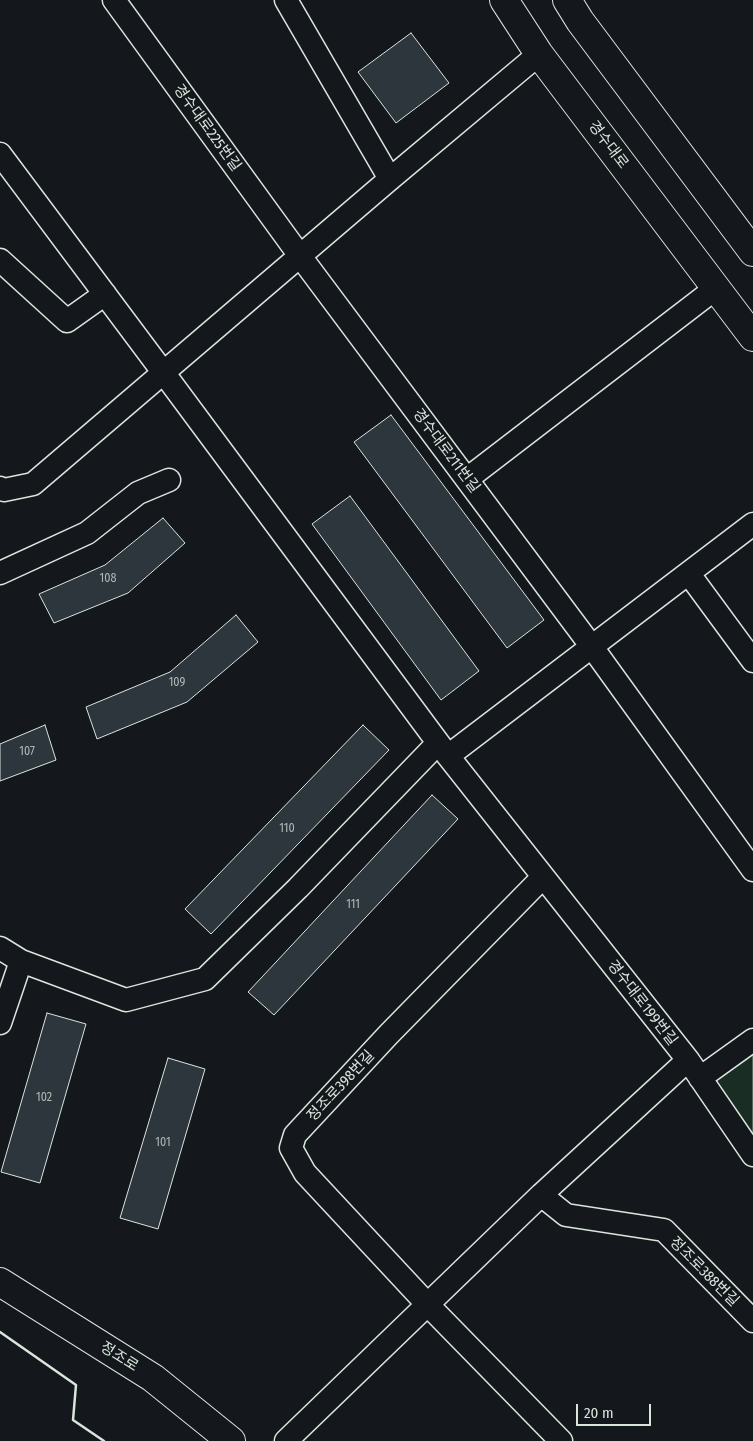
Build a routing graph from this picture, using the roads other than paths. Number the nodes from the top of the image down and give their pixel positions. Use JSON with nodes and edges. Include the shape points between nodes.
{"nodes":[{"id":1,"x":114,"y":0,"type":"edge"},
{"id":2,"x":286,"y":0,"type":"edge"},
{"id":3,"x":504,"y":0,"type":"edge"},
{"id":4,"x":567,"y":0,"type":"edge"},
{"id":5,"x":539,"y":54,"type":"junction"},
{"id":6,"x":0,"y":154,"type":"edge"},
{"id":7,"x":390,"y":179,"type":"junction"},
{"id":8,"x":753,"y":252,"type":"edge"},
{"id":9,"x":300,"y":256,"type":"junction"},
{"id":10,"x":0,"y":260,"type":"edge"},
{"id":11,"x":716,"y":288,"type":"junction"},
{"id":12,"x":105,"y":294,"type":"junction"},
{"id":13,"x":753,"y":337,"type":"edge"},
{"id":14,"x":164,"y":372,"type":"junction"},
{"id":15,"x":467,"y":479,"type":"junction"},
{"id":16,"x":169,"y":480,"type":"dead end"},
{"id":17,"x":0,"y":488,"type":"edge"},
{"id":18,"x":753,"y":524,"type":"edge"},
{"id":19,"x":0,"y":573,"type":"edge"},
{"id":20,"x":689,"y":574,"type":"junction"},
{"id":21,"x":592,"y":647,"type":"junction"},
{"id":22,"x":753,"y":661,"type":"edge"},
{"id":23,"x":443,"y":750,"type":"junction"},
{"id":24,"x":753,"y":870,"type":"edge"},
{"id":25,"x":543,"y":877,"type":"junction"},
{"id":26,"x":0,"y":948,"type":"edge"},
{"id":27,"x":21,"y":961,"type":"junction"},
{"id":28,"x":0,"y":1023,"type":"edge"},
{"id":29,"x":753,"y":1040,"type":"edge"},
{"id":30,"x":694,"y":1069,"type":"junction"},
{"id":31,"x":753,"y":1155,"type":"edge"},
{"id":32,"x":541,"y":1195,"type":"junction"},
{"id":33,"x":0,"y":1282,"type":"edge"},
{"id":34,"x":428,"y":1305,"type":"junction"},
{"id":35,"x":753,"y":1321,"type":"edge"},
{"id":36,"x":231,"y":1441,"type":"edge"},
{"id":37,"x":286,"y":1441,"type":"edge"},
{"id":38,"x":561,"y":1441,"type":"edge"}],
"edges":[{"from":1,"to":9,"type":"street","name":"경수대로225번길"},
{"from":2,"to":7,"type":"street"},
{"from":3,"to":5,"type":"main road","name":"경수대로"},
{"from":4,"to":8,"type":"main road"},
{"from":5,"to":7,"type":"street"},
{"from":5,"to":11,"type":"main road","name":"경수대로"},
{"from":6,"to":12,"type":"street"},
{"from":7,"to":9,"type":"street"},
{"from":9,"to":14,"type":"street"},
{"from":9,"to":15,"type":"street","name":"경수대로211번길"},
{"from":10,"to":12,"type":"street","via":[[67,321]]},
{"from":11,"to":13,"type":"main road","name":"경수대로"},
{"from":11,"to":15,"type":"street"},
{"from":12,"to":14,"type":"street"},
{"from":14,"to":17,"type":"street","via":[[33,484]]},
{"from":14,"to":23,"type":"street"},
{"from":15,"to":21,"type":"street","name":"경수대로211번길"},
{"from":16,"to":19,"type":"street","via":[[138,492],[87,533]]},
{"from":18,"to":20,"type":"street"},
{"from":20,"to":21,"type":"street"},
{"from":20,"to":22,"type":"street"},
{"from":21,"to":23,"type":"street"},
{"from":21,"to":24,"type":"street"},
{"from":23,"to":25,"type":"street"},
{"from":23,"to":27,"type":"street","via":[[205,979],[126,1000]]},
{"from":25,"to":30,"type":"street","name":"경수대로199번길"},
{"from":25,"to":34,"type":"street","name":"정조로398번길","via":[[295,1135],[291,1148],[305,1173]]},
{"from":26,"to":27,"type":"street"},
{"from":27,"to":28,"type":"street"},
{"from":29,"to":30,"type":"street"},
{"from":30,"to":31,"type":"street","name":"경수대로199번길"},
{"from":30,"to":32,"type":"street"},
{"from":32,"to":34,"type":"street"},
{"from":32,"to":35,"type":"street","name":"정조로388번길","via":[[566,1215],[664,1230]]},
{"from":33,"to":36,"type":"main road","name":"정조로","via":[[152,1378]]},
{"from":34,"to":37,"type":"street"},
{"from":34,"to":38,"type":"street"}]}
